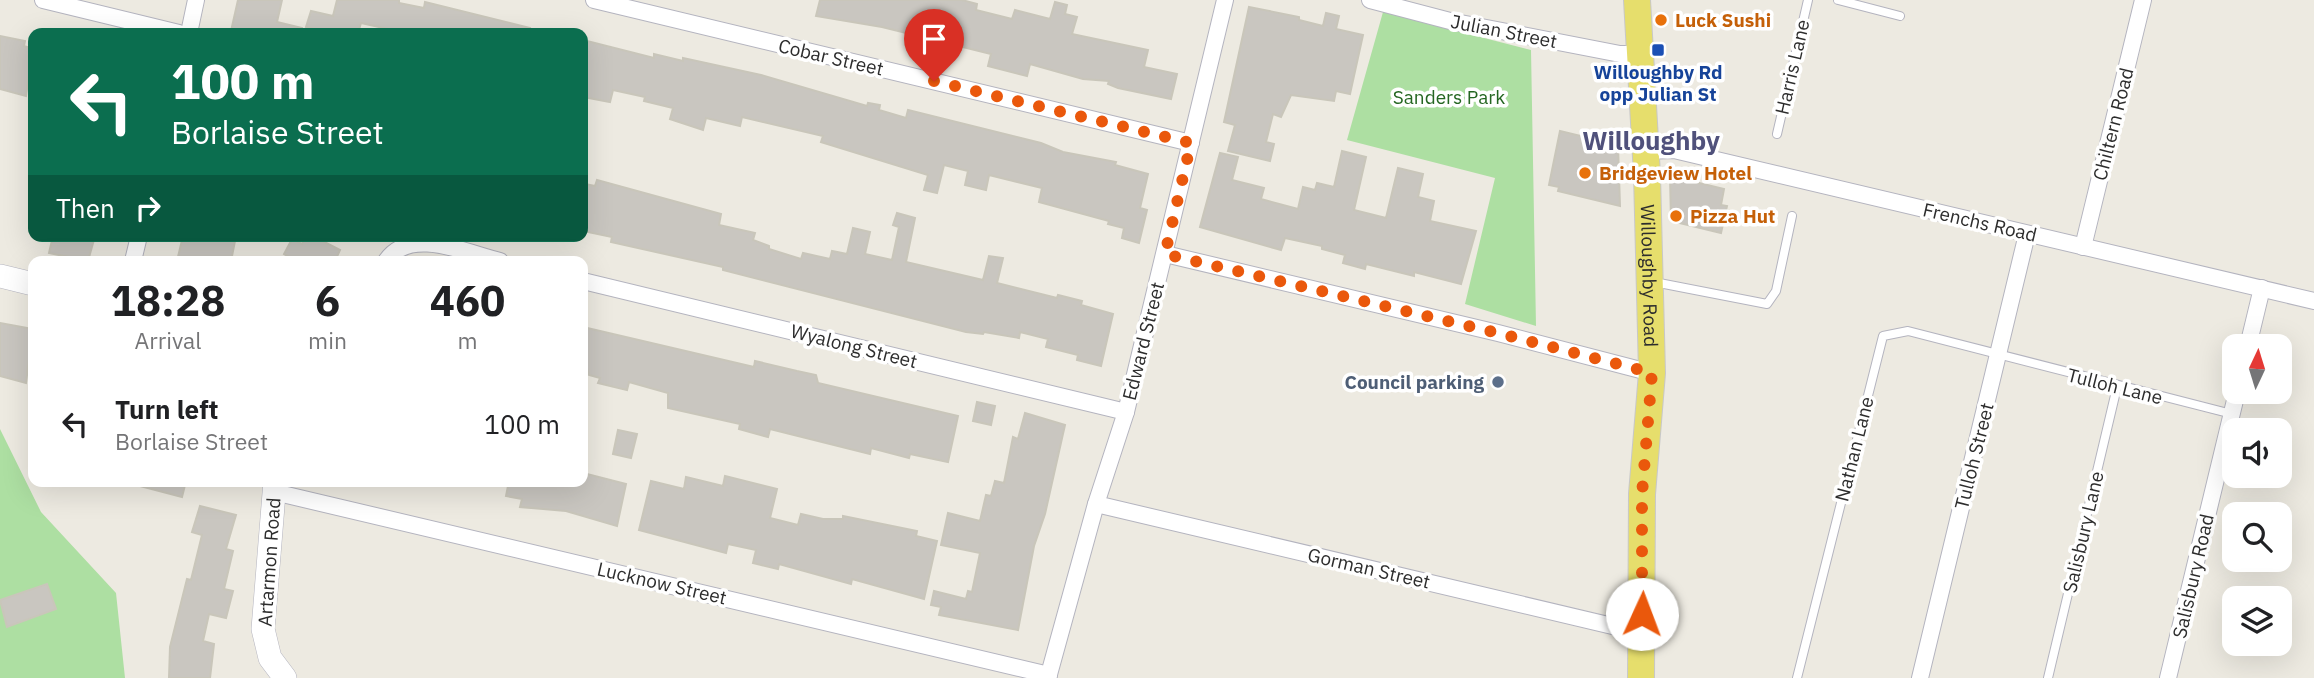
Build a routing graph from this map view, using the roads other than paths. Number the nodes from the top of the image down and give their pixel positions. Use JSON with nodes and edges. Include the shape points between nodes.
{"nodes":[{"id":1,"x":43,"y":0,"type":"edge"},
{"id":2,"x":196,"y":0,"type":"edge"},
{"id":3,"x":594,"y":0,"type":"edge"},
{"id":4,"x":1226,"y":0,"type":"edge"},
{"id":5,"x":1370,"y":0,"type":"edge"},
{"id":6,"x":1637,"y":0,"type":"edge"},
{"id":7,"x":1808,"y":0,"type":"edge"},
{"id":8,"x":1838,"y":0,"type":"edge"},
{"id":9,"x":2143,"y":0,"type":"edge"},
{"id":10,"x":1899,"y":16,"type":"dead end"},
{"id":11,"x":158,"y":28,"type":"edge"},
{"id":12,"x":190,"y":28,"type":"edge"},
{"id":13,"x":1640,"y":54,"type":"junction"},
{"id":14,"x":1777,"y":134,"type":"dead end"},
{"id":15,"x":1191,"y":143,"type":"junction"},
{"id":16,"x":1645,"y":151,"type":"junction"},
{"id":17,"x":1792,"y":216,"type":"dead end"},
{"id":18,"x":2027,"y":234,"type":"junction"},
{"id":19,"x":2084,"y":247,"type":"junction"},
{"id":20,"x":1165,"y":254,"type":"junction"},
{"id":21,"x":389,"y":256,"type":"edge"},
{"id":22,"x":480,"y":256,"type":"edge"},
{"id":23,"x":0,"y":276,"type":"edge"},
{"id":24,"x":1651,"y":281,"type":"junction"},
{"id":25,"x":588,"y":282,"type":"edge"},
{"id":26,"x":28,"y":283,"type":"edge"},
{"id":27,"x":2262,"y":288,"type":"junction"},
{"id":28,"x":2314,"y":300,"type":"edge"},
{"id":29,"x":2251,"y":334,"type":"edge"},
{"id":30,"x":1998,"y":357,"type":"junction"},
{"id":31,"x":1652,"y":373,"type":"junction"},
{"id":32,"x":2118,"y":387,"type":"junction"},
{"id":33,"x":2234,"y":404,"type":"edge"},
{"id":34,"x":1126,"y":412,"type":"junction"},
{"id":35,"x":2232,"y":414,"type":"junction"},
{"id":36,"x":275,"y":487,"type":"edge"},
{"id":37,"x":279,"y":487,"type":"edge"},
{"id":38,"x":1096,"y":504,"type":"junction"},
{"id":39,"x":1642,"y":633,"type":"junction"},
{"id":40,"x":1048,"y":676,"type":"edge"},
{"id":41,"x":285,"y":678,"type":"edge"},
{"id":42,"x":1641,"y":678,"type":"edge"},
{"id":43,"x":1797,"y":678,"type":"edge"},
{"id":44,"x":1920,"y":678,"type":"edge"},
{"id":45,"x":2048,"y":678,"type":"edge"},
{"id":46,"x":2168,"y":678,"type":"edge"}],
"edges":[{"from":1,"to":11,"type":"street"},
{"from":2,"to":12,"type":"street"},
{"from":3,"to":15,"type":"street","name":"Cobar Street"},
{"from":4,"to":15,"type":"street","name":"Edward Street"},
{"from":5,"to":13,"type":"street","name":"Julian Street","via":[[1450,21]]},
{"from":6,"to":13,"type":"main road","name":"Willoughby Road"},
{"from":7,"to":14,"type":"lane","name":"Harris Lane"},
{"from":8,"to":10,"type":"lane"},
{"from":9,"to":19,"type":"street","name":"Chiltern Road"},
{"from":13,"to":16,"type":"main road","name":"Willoughby Road"},
{"from":15,"to":20,"type":"street","name":"Edward Street"},
{"from":16,"to":18,"type":"street","name":"Frenchs Road","via":[[1674,150]]},
{"from":16,"to":24,"type":"main road","name":"Willoughby Road"},
{"from":17,"to":24,"type":"lane","via":[[1776,291],[1767,304]]},
{"from":18,"to":19,"type":"street","name":"Frenchs Road"},
{"from":18,"to":30,"type":"street","name":"Tulloh Street"},
{"from":19,"to":27,"type":"street","name":"Frenchs Road"},
{"from":20,"to":31,"type":"street"},
{"from":20,"to":34,"type":"street","name":"Edward Street"},
{"from":21,"to":22,"type":"street","via":[[410,243]]},
{"from":23,"to":26,"type":"street"},
{"from":24,"to":31,"type":"main road","name":"Willoughby Road"},
{"from":25,"to":34,"type":"street","name":"Wyalong Street"},
{"from":27,"to":28,"type":"street","name":"Frenchs Road"},
{"from":27,"to":29,"type":"street"},
{"from":30,"to":32,"type":"lane","name":"Tulloh Lane"},
{"from":30,"to":43,"type":"lane","name":"Nathan Lane","via":[[1908,331],[1883,336]]},
{"from":30,"to":44,"type":"street","name":"Tulloh Street"},
{"from":31,"to":39,"type":"main road","name":"Willoughby Road","via":[[1642,494]]},
{"from":32,"to":35,"type":"lane","name":"Tulloh Lane"},
{"from":32,"to":45,"type":"lane","name":"Salisbury Lane"},
{"from":33,"to":35,"type":"street","name":"Salisbury Road"},
{"from":34,"to":38,"type":"street","name":"Edward Street"},
{"from":35,"to":46,"type":"street","name":"Salisbury Road"},
{"from":36,"to":41,"type":"street","name":"Artarmon Road","via":[[263,629],[270,658]]},
{"from":37,"to":40,"type":"street","name":"Lucknow Street"},
{"from":38,"to":39,"type":"street","name":"Gorman Street"},
{"from":38,"to":40,"type":"street","name":"Edward Street"},
{"from":39,"to":42,"type":"main road","name":"Willoughby Road"}]}
